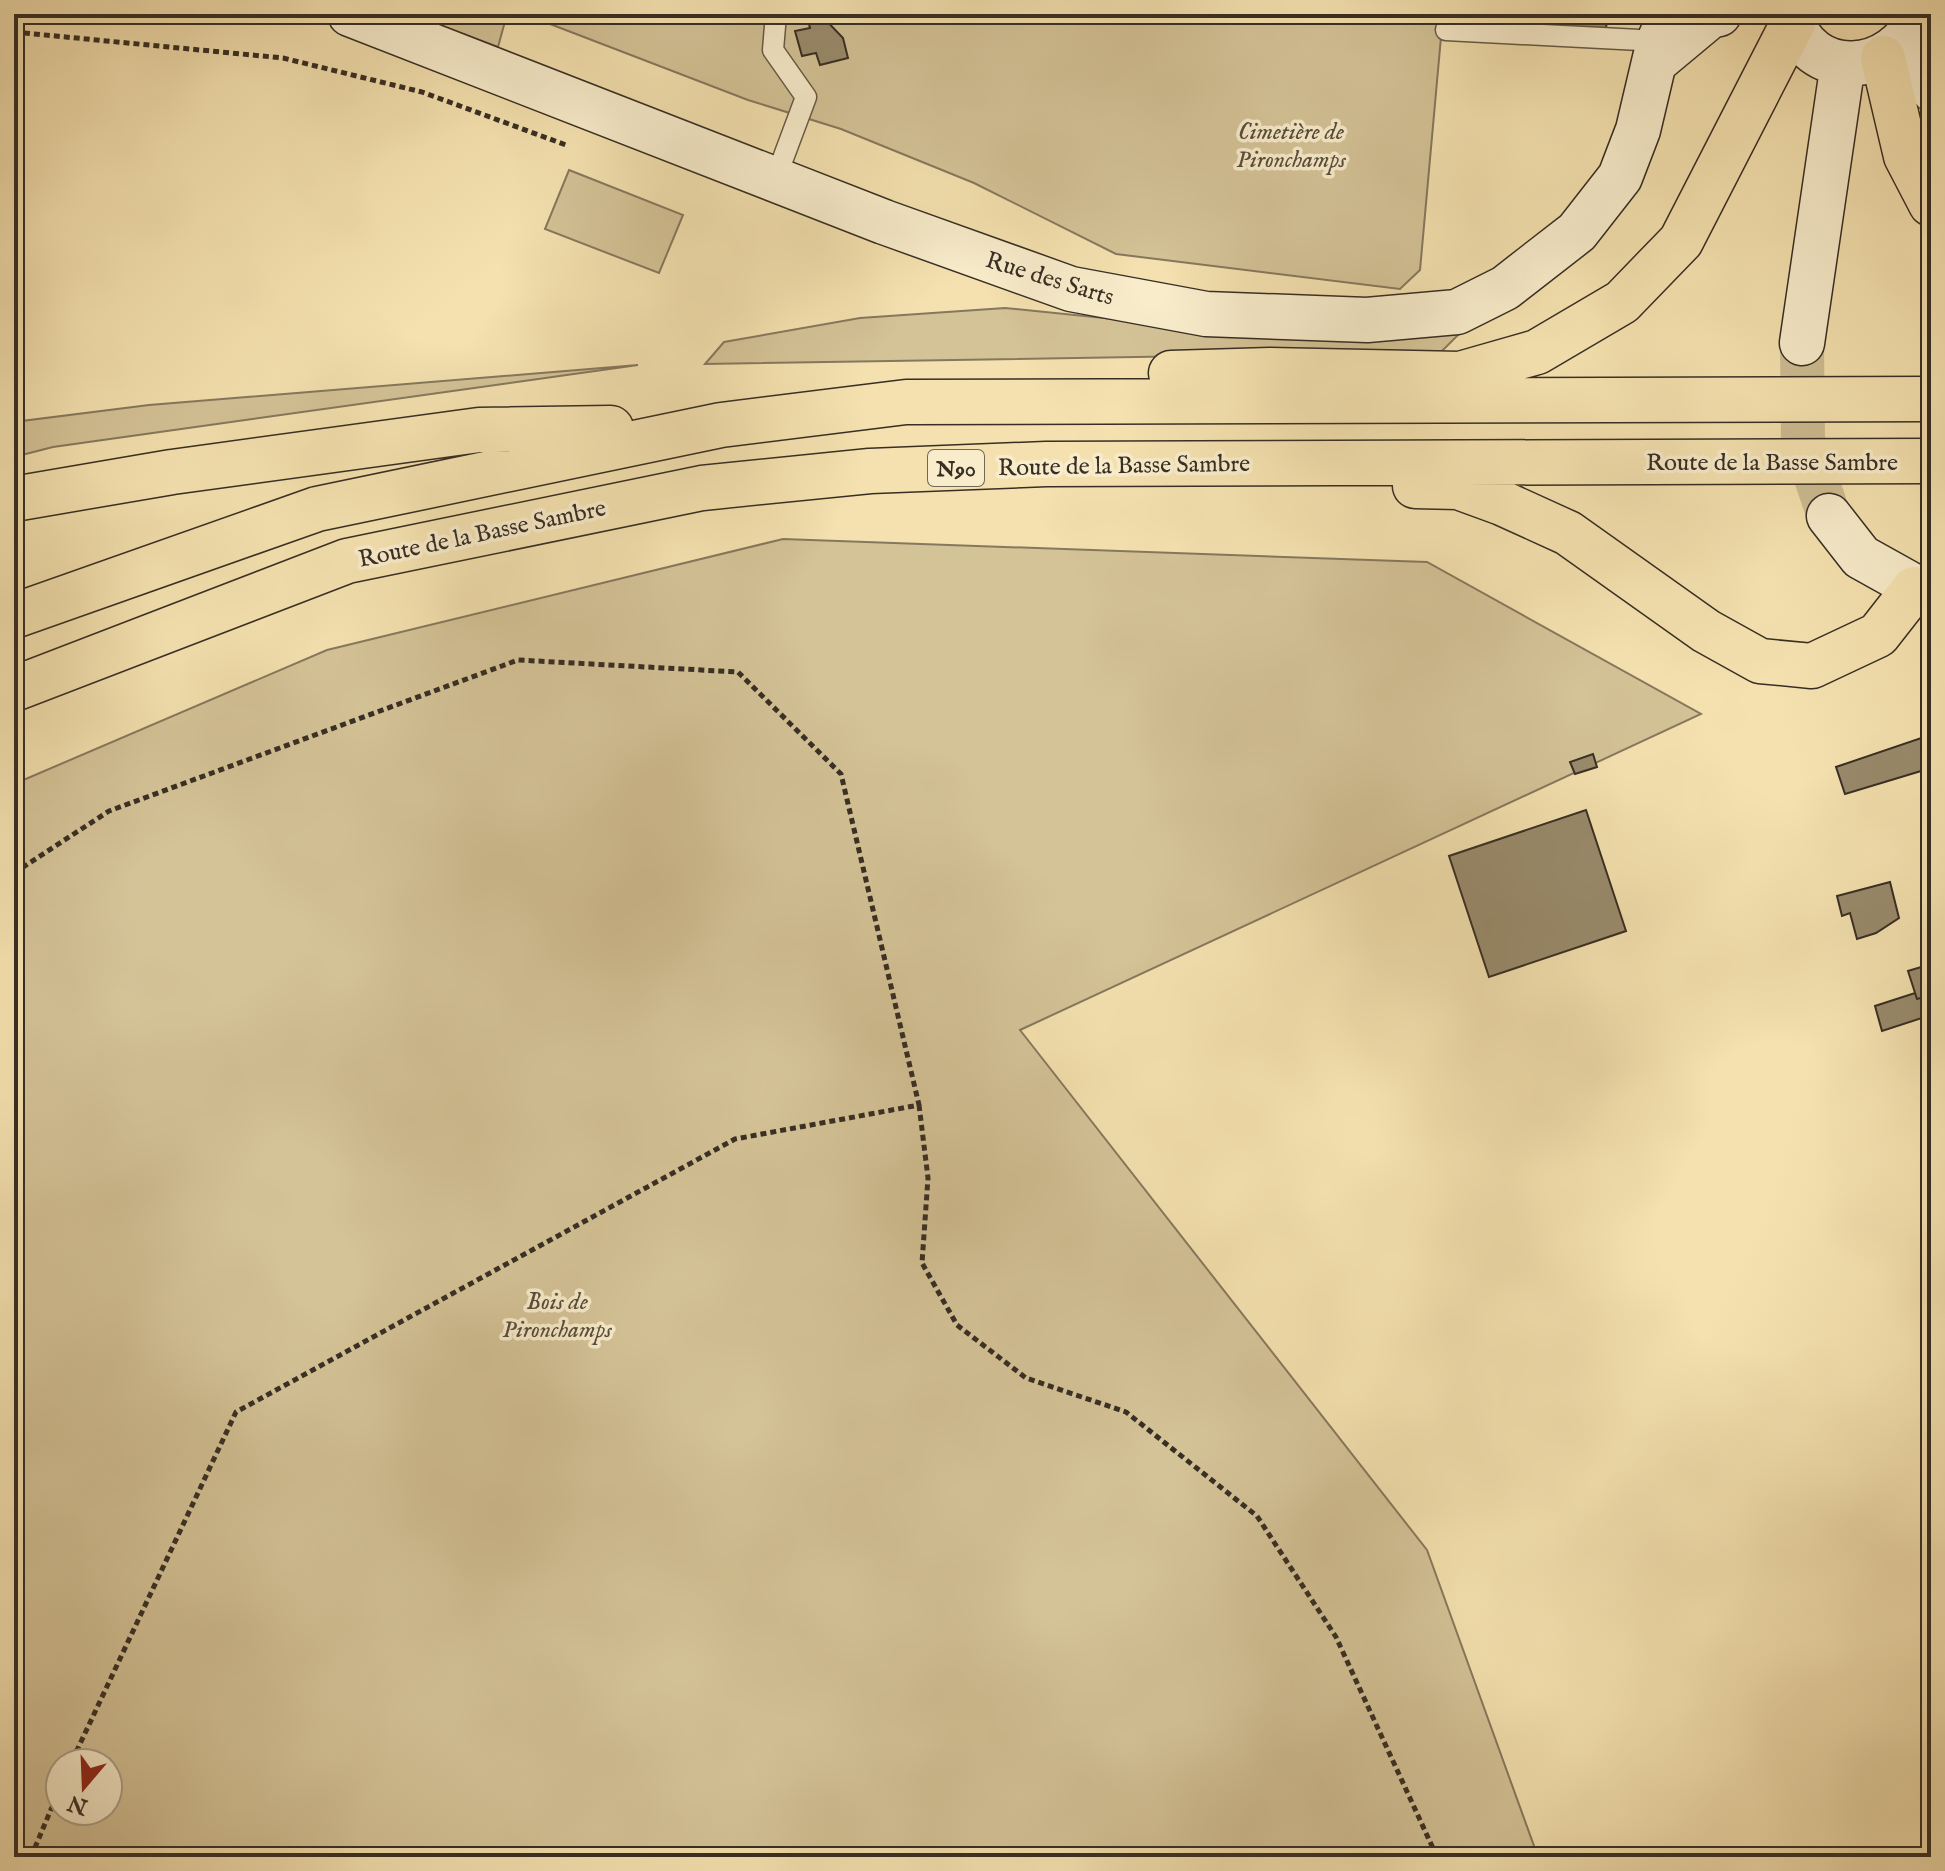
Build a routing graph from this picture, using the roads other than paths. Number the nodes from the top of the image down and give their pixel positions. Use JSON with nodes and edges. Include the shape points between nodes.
{"nodes":[{"id":1,"x":350,"y":14,"type":"edge"},
{"id":2,"x":776,"y":14,"type":"edge"},
{"id":3,"x":1719,"y":14,"type":"edge"},
{"id":4,"x":1792,"y":18,"type":"edge"},
{"id":5,"x":1446,"y":30,"type":"dead end"},
{"id":6,"x":1662,"y":38,"type":"edge"},
{"id":7,"x":1889,"y":42,"type":"edge"},
{"id":8,"x":1931,"y":92,"type":"edge"},
{"id":9,"x":775,"y":180,"type":"junction"},
{"id":10,"x":1931,"y":204,"type":"edge"},
{"id":11,"x":1802,"y":343,"type":"tunnel mouth"},
{"id":12,"x":1931,"y":399,"type":"edge"},
{"id":13,"x":906,"y":402,"type":"junction"},
{"id":14,"x":721,"y":425,"type":"junction"},
{"id":15,"x":1931,"y":461,"type":"edge"},
{"id":16,"x":1046,"y":464,"type":"junction"},
{"id":17,"x":14,"y":499,"type":"edge"},
{"id":18,"x":1829,"y":516,"type":"tunnel mouth"},
{"id":19,"x":1922,"y":592,"type":"edge"},
{"id":20,"x":14,"y":616,"type":"edge"},
{"id":21,"x":14,"y":689,"type":"edge"}],
"edges":[{"from":1,"to":9,"type":"street","name":"Rue des Sarts"},
{"from":2,"to":9,"type":"lane","via":[[773,50],[806,97]]},
{"from":3,"to":6,"type":"street"},
{"from":4,"to":7,"type":"street","via":[[1806,43],[1825,56]]},
{"from":4,"to":13,"type":"highway","via":[[1681,241],[1622,302],[1537,352],[1460,374],[1270,370],[1005,377]]},
{"from":5,"to":6,"type":"lane"},
{"from":6,"to":9,"type":"street","name":"Rue des Sarts","via":[[1625,165],[1599,208],[1555,251],[1505,288],[1457,312],[1367,320],[1206,314],[1121,300],[1071,289]]},
{"from":7,"to":8,"type":"street"},
{"from":7,"to":10,"type":"highway","via":[[1906,156]]},
{"from":7,"to":11,"type":"street"},
{"from":12,"to":13,"type":"highway"},
{"from":13,"to":14,"type":"highway"},
{"from":14,"to":17,"type":"highway","via":[[479,430]]},
{"from":14,"to":20,"type":"highway","via":[[317,509]]},
{"from":15,"to":16,"type":"highway","name":"Route de la Basse Sambre","number":"N90"},
{"from":16,"to":19,"type":"highway","via":[[1151,482],[1458,487],[1568,533],[1706,631],[1760,661],[1812,666],[1878,635]]},
{"from":16,"to":21,"type":"highway","name":"Route de la Basse Sambre","number":"N90","via":[[870,471],[702,488],[347,561]]},
{"from":18,"to":19,"type":"street","via":[[1861,557]]}]}
